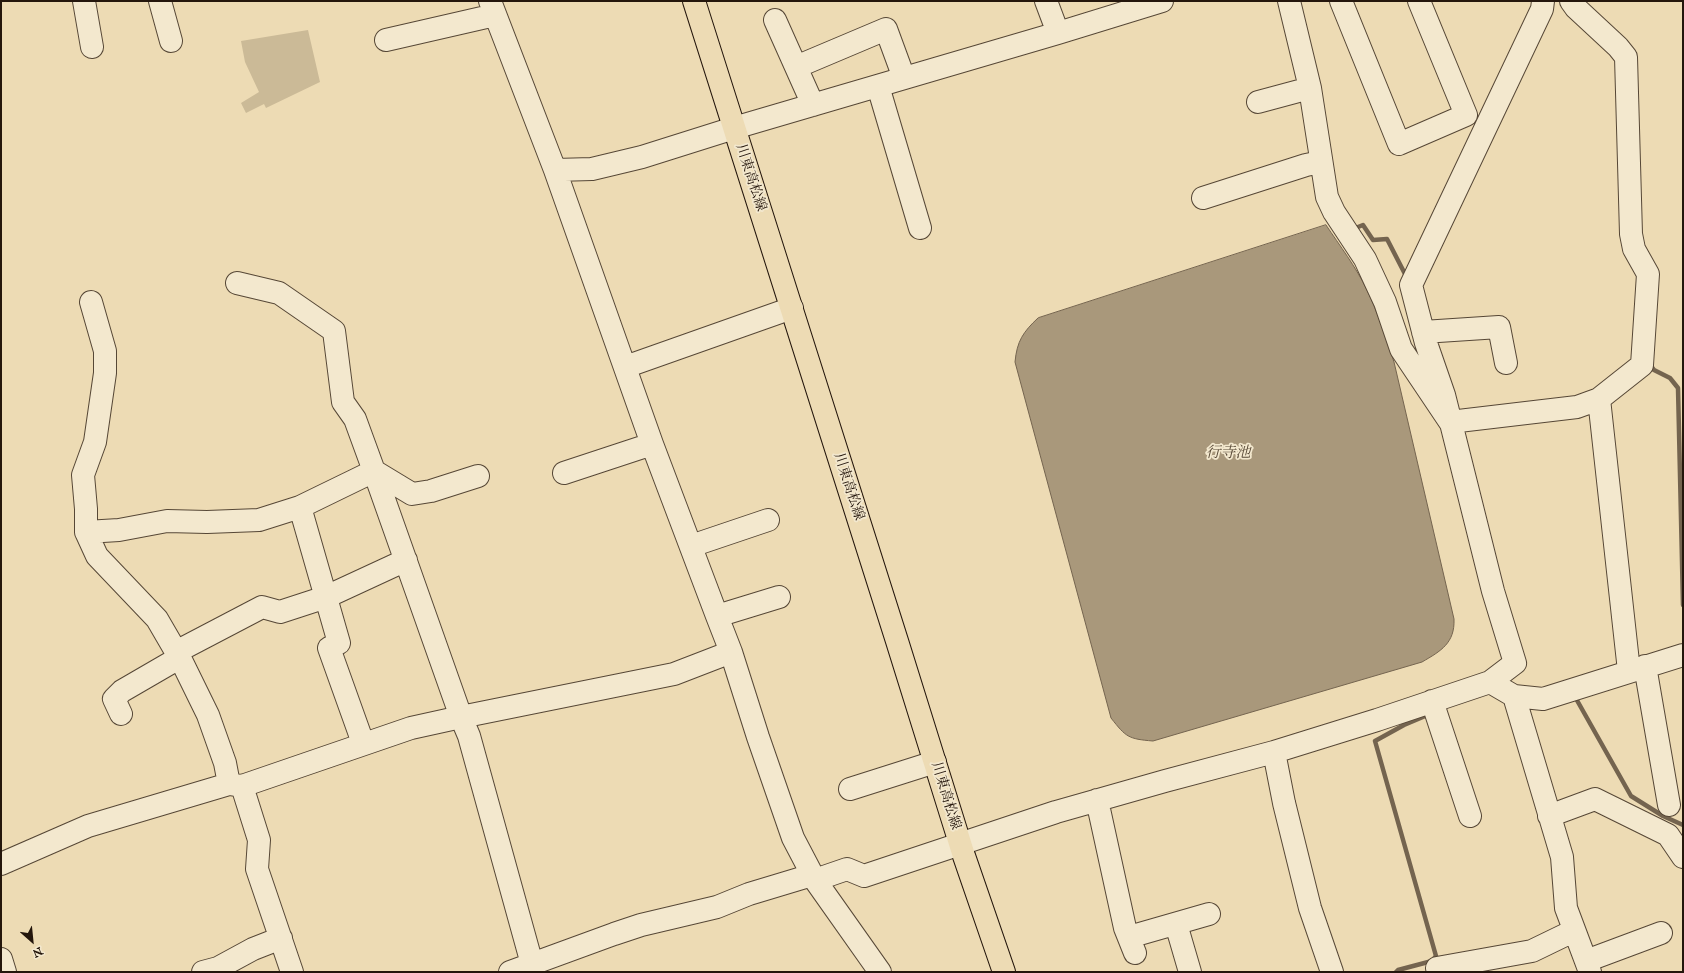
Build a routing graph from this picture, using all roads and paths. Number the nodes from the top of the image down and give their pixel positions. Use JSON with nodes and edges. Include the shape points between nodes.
{"nodes":[{"id":1,"x":84,"y":1,"type":"edge"},
{"id":2,"x":160,"y":1,"type":"edge"},
{"id":3,"x":694,"y":1,"type":"edge"},
{"id":4,"x":1046,"y":1,"type":"edge"},
{"id":5,"x":1162,"y":1,"type":"edge"},
{"id":6,"x":1290,"y":1,"type":"edge"},
{"id":7,"x":1341,"y":1,"type":"edge"},
{"id":8,"x":1419,"y":1,"type":"edge"},
{"id":9,"x":1543,"y":1,"type":"edge"},
{"id":10,"x":1570,"y":1,"type":"edge"},
{"id":11,"x":492,"y":8,"type":"edge"},
{"id":12,"x":775,"y":20,"type":"dead end"},
{"id":13,"x":1058,"y":33,"type":"junction"},
{"id":14,"x":386,"y":40,"type":"dead end"},
{"id":15,"x":171,"y":41,"type":"dead end"},
{"id":16,"x":92,"y":47,"type":"dead end"},
{"id":17,"x":796,"y":67,"type":"junction"},
{"id":18,"x":904,"y":78,"type":"junction"},
{"id":19,"x":878,"y":86,"type":"junction"},
{"id":20,"x":1310,"y":88,"type":"junction"},
{"id":21,"x":1258,"y":102,"type":"dead end"},
{"id":22,"x":813,"y":105,"type":"junction"},
{"id":23,"x":734,"y":128,"type":"junction"},
{"id":24,"x":1321,"y":162,"type":"junction"},
{"id":25,"x":555,"y":170,"type":"junction"},
{"id":26,"x":1203,"y":198,"type":"dead end"},
{"id":27,"x":920,"y":228,"type":"dead end"},
{"id":28,"x":236,"y":283,"type":"dead end"},
{"id":29,"x":91,"y":302,"type":"dead end"},
{"id":30,"x":792,"y":308,"type":"junction"},
{"id":31,"x":1423,"y":332,"type":"junction"},
{"id":32,"x":1506,"y":363,"type":"dead end"},
{"id":33,"x":625,"y":367,"type":"junction"},
{"id":34,"x":1599,"y":399,"type":"junction"},
{"id":35,"x":1450,"y":422,"type":"junction"},
{"id":36,"x":652,"y":444,"type":"junction"},
{"id":37,"x":374,"y":471,"type":"junction"},
{"id":38,"x":564,"y":473,"type":"dead end"},
{"id":39,"x":478,"y":476,"type":"dead end"},
{"id":40,"x":300,"y":507,"type":"junction"},
{"id":41,"x":768,"y":520,"type":"dead end"},
{"id":42,"x":86,"y":532,"type":"junction"},
{"id":43,"x":691,"y":546,"type":"junction"},
{"id":44,"x":406,"y":560,"type":"junction"},
{"id":45,"x":326,"y":597,"type":"junction"},
{"id":46,"x":779,"y":597,"type":"dead end"},
{"id":47,"x":717,"y":616,"type":"junction"},
{"id":48,"x":731,"y":652,"type":"junction"},
{"id":49,"x":1683,"y":655,"type":"edge"},
{"id":50,"x":179,"y":657,"type":"junction"},
{"id":51,"x":1637,"y":669,"type":"junction"},
{"id":52,"x":1501,"y":689,"type":"junction"},
{"id":53,"x":1435,"y":708,"type":"junction"},
{"id":54,"x":121,"y":714,"type":"dead end"},
{"id":55,"x":461,"y":717,"type":"junction"},
{"id":56,"x":363,"y":743,"type":"junction"},
{"id":57,"x":1274,"y":752,"type":"junction"},
{"id":58,"x":935,"y":762,"type":"junction"},
{"id":59,"x":235,"y":785,"type":"junction"},
{"id":60,"x":850,"y":789,"type":"dead end"},
{"id":61,"x":1097,"y":800,"type":"junction"},
{"id":62,"x":1669,"y":805,"type":"dead end"},
{"id":63,"x":1470,"y":816,"type":"dead end"},
{"id":64,"x":1550,"y":816,"type":"junction"},
{"id":65,"x":961,"y":845,"type":"junction"},
{"id":66,"x":1683,"y":857,"type":"edge"},
{"id":67,"x":1,"y":864,"type":"edge"},
{"id":68,"x":814,"y":877,"type":"junction"},
{"id":69,"x":1209,"y":914,"type":"dead end"},
{"id":70,"x":1176,"y":924,"type":"junction"},
{"id":71,"x":1661,"y":933,"type":"dead end"},
{"id":72,"x":1576,"y":935,"type":"junction"},
{"id":73,"x":281,"y":938,"type":"junction"},
{"id":74,"x":1,"y":959,"type":"edge"},
{"id":75,"x":532,"y":964,"type":"junction"},
{"id":76,"x":1588,"y":966,"type":"edge"},
{"id":77,"x":1437,"y":968,"type":"dead end"},
{"id":78,"x":5,"y":972,"type":"edge"},
{"id":79,"x":203,"y":972,"type":"edge"},
{"id":80,"x":292,"y":972,"type":"edge"},
{"id":81,"x":510,"y":972,"type":"edge"},
{"id":82,"x":880,"y":972,"type":"edge"},
{"id":83,"x":1004,"y":972,"type":"edge"},
{"id":84,"x":1190,"y":972,"type":"edge"},
{"id":85,"x":1332,"y":972,"type":"edge"}],
"edges":[{"from":1,"to":16,"type":"street"},
{"from":2,"to":15,"type":"street"},
{"from":3,"to":23,"type":"main road","name":"川東高松線"},
{"from":4,"to":13,"type":"street"},
{"from":5,"to":13,"type":"street"},
{"from":6,"to":20,"type":"street"},
{"from":7,"to":8,"type":"street","via":[[1399,144],[1466,115]]},
{"from":9,"to":31,"type":"street","via":[[1542,8],[1411,284]]},
{"from":10,"to":34,"type":"street","via":[[1626,57],[1631,234],[1634,249],[1648,274],[1642,365]]},
{"from":11,"to":14,"type":"street"},
{"from":11,"to":25,"type":"street"},
{"from":12,"to":17,"type":"street"},
{"from":13,"to":18,"type":"street"},
{"from":17,"to":18,"type":"street","via":[[886,28]]},
{"from":17,"to":22,"type":"street"},
{"from":18,"to":19,"type":"street"},
{"from":19,"to":22,"type":"street"},
{"from":19,"to":27,"type":"street"},
{"from":20,"to":21,"type":"street"},
{"from":20,"to":24,"type":"street"},
{"from":22,"to":23,"type":"street"},
{"from":23,"to":25,"type":"street","via":[[642,157],[592,169]]},
{"from":23,"to":30,"type":"main road","name":"川東高松線"},
{"from":24,"to":26,"type":"street"},
{"from":24,"to":35,"type":"street","via":[[1326,197],[1365,259],[1385,302],[1401,349]]},
{"from":25,"to":33,"type":"street"},
{"from":28,"to":37,"type":"street","via":[[280,294],[334,331],[343,402],[355,419]]},
{"from":29,"to":42,"type":"street","via":[[105,351],[105,373],[94,442],[83,475]]},
{"from":30,"to":33,"type":"street"},
{"from":30,"to":58,"type":"main road","name":"川東高松線"},
{"from":31,"to":32,"type":"street","via":[[1498,327]]},
{"from":31,"to":35,"type":"street","via":[[1444,395]]},
{"from":33,"to":36,"type":"street"},
{"from":34,"to":35,"type":"street","via":[[1577,407]]},
{"from":34,"to":51,"type":"street"},
{"from":35,"to":52,"type":"street","via":[[1515,663]]},
{"from":36,"to":38,"type":"street"},
{"from":36,"to":43,"type":"street"},
{"from":37,"to":39,"type":"street","via":[[412,494],[431,491]]},
{"from":37,"to":40,"type":"street"},
{"from":37,"to":44,"type":"street"},
{"from":40,"to":42,"type":"street","via":[[259,520],[167,521],[119,530]]},
{"from":40,"to":45,"type":"street"},
{"from":41,"to":43,"type":"street"},
{"from":42,"to":50,"type":"street","via":[[97,556],[157,619]]},
{"from":43,"to":47,"type":"street"},
{"from":44,"to":45,"type":"street"},
{"from":44,"to":55,"type":"street"},
{"from":45,"to":50,"type":"street","via":[[280,612],[262,607]]},
{"from":45,"to":56,"type":"street","via":[[339,643],[329,648]]},
{"from":46,"to":47,"type":"street"},
{"from":47,"to":48,"type":"street"},
{"from":48,"to":55,"type":"street","via":[[674,674]]},
{"from":48,"to":68,"type":"street","via":[[793,838]]},
{"from":49,"to":51,"type":"street"},
{"from":50,"to":54,"type":"street","via":[[114,699]]},
{"from":50,"to":59,"type":"street","via":[[208,715]]},
{"from":51,"to":52,"type":"street","via":[[1542,698]]},
{"from":51,"to":62,"type":"street"},
{"from":52,"to":53,"type":"street"},
{"from":52,"to":64,"type":"street"},
{"from":53,"to":57,"type":"street"},
{"from":53,"to":63,"type":"street"},
{"from":55,"to":56,"type":"street"},
{"from":55,"to":75,"type":"street","via":[[469,736]]},
{"from":56,"to":59,"type":"street"},
{"from":57,"to":61,"type":"street"},
{"from":57,"to":85,"type":"street","via":[[1310,908]]},
{"from":58,"to":60,"type":"street"},
{"from":58,"to":65,"type":"main road","name":"川東高松線"},
{"from":59,"to":67,"type":"street","via":[[88,826]]},
{"from":59,"to":73,"type":"street","via":[[259,840],[257,869]]},
{"from":61,"to":65,"type":"street"},
{"from":61,"to":70,"type":"street","via":[[1125,928],[1132,945]]},
{"from":64,"to":66,"type":"street","via":[[1595,799],[1668,834]]},
{"from":64,"to":72,"type":"street","via":[[1562,857],[1566,908]]},
{"from":65,"to":68,"type":"street","via":[[864,876],[846,869]]},
{"from":65,"to":83,"type":"main road","name":"川東高松線"},
{"from":68,"to":75,"type":"street","via":[[749,894],[718,907],[641,925]]},
{"from":68,"to":82,"type":"street"},
{"from":69,"to":70,"type":"street"},
{"from":70,"to":84,"type":"street"},
{"from":71,"to":76,"type":"street"},
{"from":72,"to":76,"type":"street"},
{"from":72,"to":77,"type":"street","via":[[1565,935],[1532,951]]},
{"from":73,"to":79,"type":"street","via":[[253,949],[218,968]]},
{"from":73,"to":80,"type":"street"},
{"from":74,"to":78,"type":"street"},
{"from":75,"to":81,"type":"street"}]}
